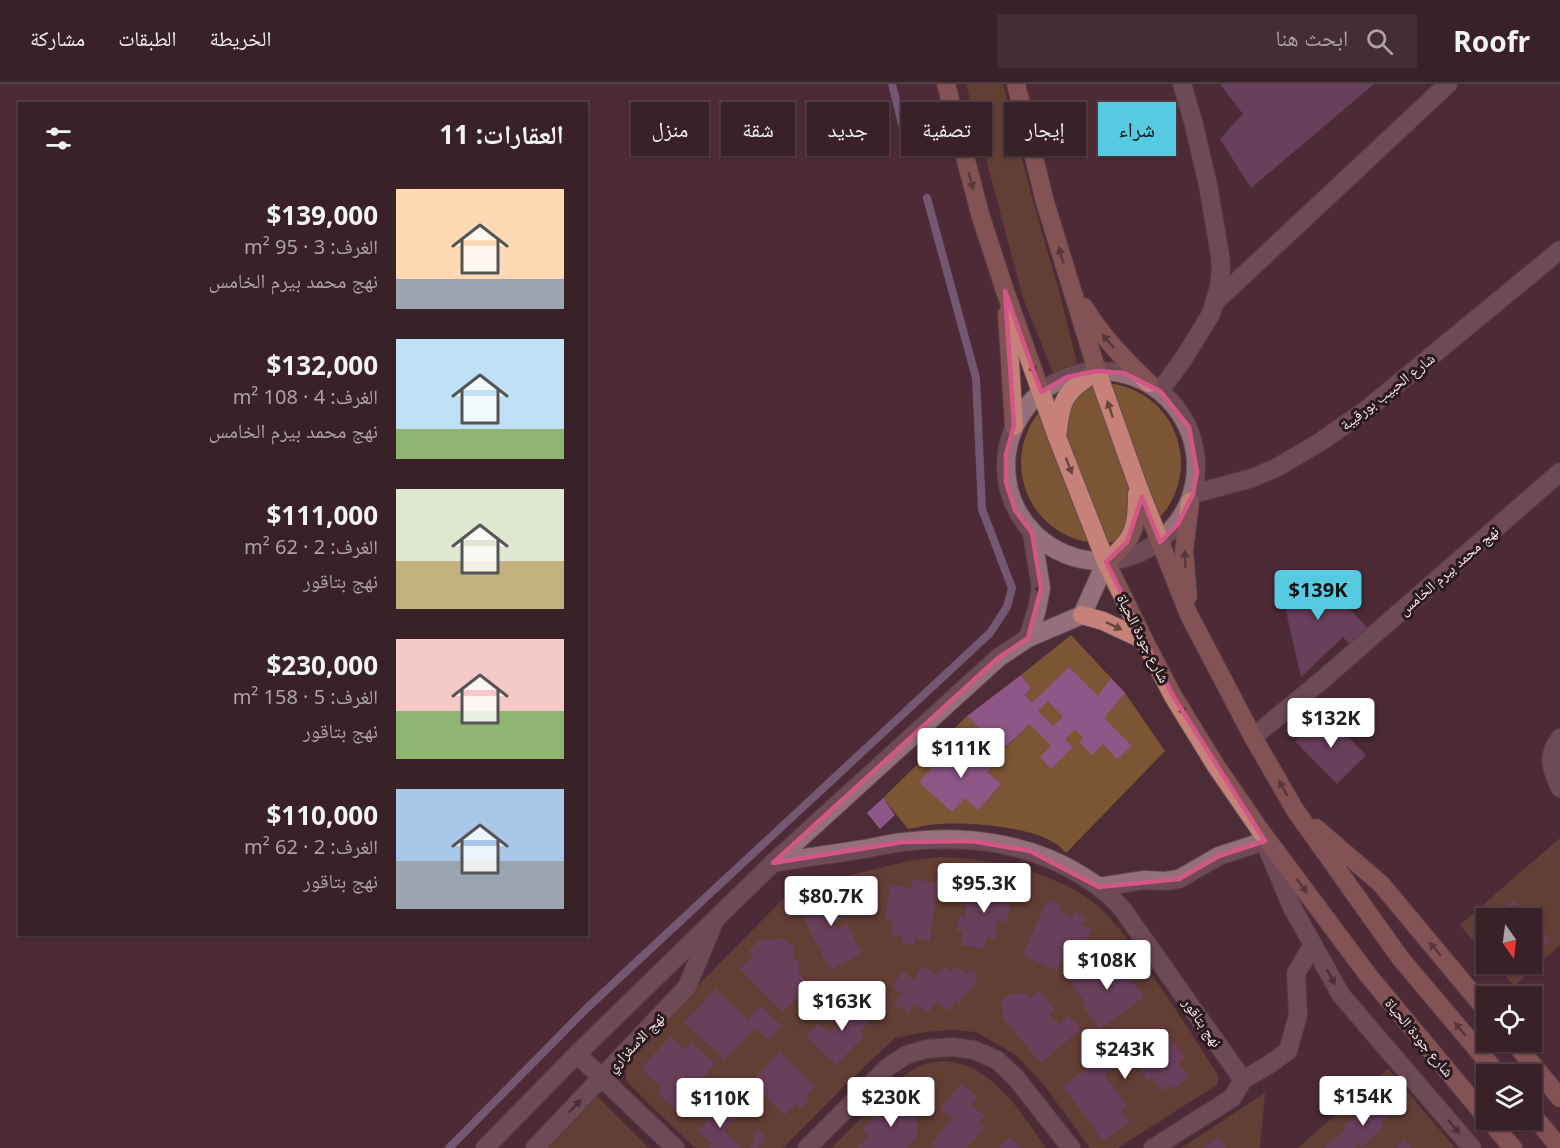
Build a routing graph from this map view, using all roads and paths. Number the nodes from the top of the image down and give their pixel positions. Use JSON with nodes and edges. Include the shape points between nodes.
{"nodes":[{"id":1,"x":946,"y":84,"type":"edge"},
{"id":2,"x":1016,"y":84,"type":"edge"},
{"id":3,"x":1182,"y":84,"type":"edge"},
{"id":4,"x":1448,"y":84,"type":"edge"},
{"id":5,"x":1560,"y":250,"type":"edge"},
{"id":6,"x":1069,"y":284,"type":"junction"},
{"id":7,"x":1005,"y":291,"type":"junction"},
{"id":8,"x":1215,"y":302,"type":"junction"},
{"id":9,"x":1097,"y":371,"type":"junction"},
{"id":10,"x":1154,"y":387,"type":"junction"},
{"id":11,"x":1041,"y":392,"type":"junction"},
{"id":12,"x":1014,"y":426,"type":"junction"},
{"id":13,"x":1057,"y":437,"type":"junction"},
{"id":14,"x":1560,"y":472,"type":"edge"},
{"id":15,"x":1138,"y":486,"type":"junction"},
{"id":16,"x":1192,"y":498,"type":"junction"},
{"id":17,"x":1032,"y":533,"type":"junction"},
{"id":18,"x":1160,"y":542,"type":"junction"},
{"id":19,"x":1106,"y":562,"type":"junction"},
{"id":20,"x":1082,"y":615,"type":"junction"},
{"id":21,"x":1189,"y":615,"type":"junction"},
{"id":22,"x":1028,"y":638,"type":"junction"},
{"id":23,"x":1144,"y":640,"type":"junction"},
{"id":24,"x":1253,"y":737,"type":"junction"},
{"id":25,"x":1560,"y":738,"type":"edge"},
{"id":26,"x":1560,"y":788,"type":"edge"},
{"id":27,"x":1295,"y":810,"type":"junction"},
{"id":28,"x":1262,"y":836,"type":"junction"},
{"id":29,"x":773,"y":863,"type":"junction"},
{"id":30,"x":1099,"y":887,"type":"junction"},
{"id":31,"x":714,"y":922,"type":"junction"},
{"id":32,"x":1313,"y":945,"type":"junction"},
{"id":33,"x":1476,"y":998,"type":"edge"},
{"id":34,"x":1522,"y":1052,"type":"edge"},
{"id":35,"x":577,"y":1054,"type":"junction"},
{"id":36,"x":1490,"y":1064,"type":"edge"},
{"id":37,"x":602,"y":1077,"type":"junction"},
{"id":38,"x":1243,"y":1080,"type":"junction"},
{"id":39,"x":1560,"y":1098,"type":"edge"},
{"id":40,"x":1476,"y":1105,"type":"edge"},
{"id":41,"x":1542,"y":1126,"type":"edge"},
{"id":42,"x":1497,"y":1130,"type":"edge"},
{"id":43,"x":485,"y":1148,"type":"edge"},
{"id":44,"x":535,"y":1148,"type":"edge"},
{"id":45,"x":675,"y":1148,"type":"edge"},
{"id":46,"x":807,"y":1148,"type":"edge"},
{"id":47,"x":1071,"y":1148,"type":"edge"},
{"id":48,"x":1153,"y":1148,"type":"edge"},
{"id":49,"x":1472,"y":1148,"type":"edge"},
{"id":50,"x":1513,"y":1148,"type":"edge"},
{"id":51,"x":1560,"y":1148,"type":"edge"}],
"edges":[{"from":1,"to":7,"type":"highway","name":"شارع جودة الحياة","one_way":true},
{"from":6,"to":2,"type":"highway","one_way":true},
{"from":3,"to":8,"type":"street","via":[[1208,185],[1220,255]]},
{"from":4,"to":8,"type":"street"},
{"from":5,"to":16,"type":"street","name":"شارع الحبيب بورقيبة","via":[[1366,410],[1320,442],[1276,468]]},
{"from":6,"to":9,"type":"highway"},
{"from":10,"to":6,"type":"highway","one_way":true,"via":[[1094,325]]},
{"from":7,"to":11,"type":"highway","name":"شارع جودة الحياة","one_way":true},
{"from":7,"to":12,"type":"highway"},
{"from":8,"to":10,"type":"street","via":[[1184,358]]},
{"from":9,"to":10,"type":"street","via":[[1124,374]]},
{"from":9,"to":11,"type":"street","via":[[1067,377]]},
{"from":9,"to":13,"type":"highway","via":[[1066,397]]},
{"from":15,"to":9,"type":"highway","one_way":true},
{"from":10,"to":16,"type":"street","via":[[1177,407],[1189,427],[1196,448]]},
{"from":11,"to":12,"type":"street"},
{"from":11,"to":13,"type":"highway","name":"شارع جودة الحياة"},
{"from":12,"to":17,"type":"street","via":[[1006,454],[1006,482],[1015,510]]},
{"from":13,"to":19,"type":"highway","name":"شارع جودة الحياة","one_way":true},
{"from":14,"to":24,"type":"street","name":"نهج محمد بيرم الخامس"},
{"from":15,"to":18,"type":"highway"},
{"from":15,"to":19,"type":"highway","via":[[1136,517],[1127,542]]},
{"from":16,"to":18,"type":"street","via":[[1178,524]]},
{"from":21,"to":16,"type":"highway","one_way":true,"via":[[1184,551]]},
{"from":17,"to":19,"type":"street","via":[[1066,556]]},
{"from":17,"to":22,"type":"street","one_way":true,"via":[[1041,588]]},
{"from":18,"to":19,"type":"street","via":[[1135,556]]},
{"from":18,"to":21,"type":"highway"},
{"from":19,"to":20,"type":"street"},
{"from":19,"to":23,"type":"highway","name":"شارع جودة الحياة"},
{"from":20,"to":22,"type":"street"},
{"from":20,"to":23,"type":"highway","one_way":true},
{"from":21,"to":24,"type":"highway"},
{"from":22,"to":29,"type":"street","via":[[998,658]]},
{"from":23,"to":28,"type":"highway","name":"شارع جودة الحياة","one_way":true,"via":[[1173,696]]},
{"from":27,"to":24,"type":"highway","one_way":true},
{"from":25,"to":26,"type":"street","via":[[1552,748],[1552,770]]},
{"from":33,"to":27,"type":"highway","one_way":true,"via":[[1381,884]]},
{"from":36,"to":27,"type":"highway","one_way":true,"via":[[1401,959]]},
{"from":28,"to":30,"type":"street","via":[[1179,879]]},
{"from":28,"to":32,"type":"street"},
{"from":28,"to":40,"type":"highway","name":"شارع جودة الحياة","one_way":true,"via":[[1368,975]]},
{"from":29,"to":30,"type":"street","name":"نهج بتاقور","via":[[903,842],[972,841],[1030,851],[1069,867]]},
{"from":29,"to":31,"type":"street"},
{"from":30,"to":38,"type":"street","name":"نهج بتاقور","via":[[1123,910]]},
{"from":31,"to":35,"type":"street"},
{"from":31,"to":37,"type":"street","name":"نهج الاسفزاري","via":[[687,987]]},
{"from":32,"to":38,"type":"street","via":[[1296,973],[1298,1015],[1288,1051]]},
{"from":32,"to":49,"type":"street","one_way":true,"via":[[1341,994]]},
{"from":34,"to":39,"type":"highway"},
{"from":35,"to":37,"type":"street"},
{"from":35,"to":43,"type":"street"},
{"from":44,"to":37,"type":"street","name":"نهج الاسفزاري","one_way":true},
{"from":37,"to":45,"type":"street"},
{"from":38,"to":48,"type":"street","via":[[1232,1098]]},
{"from":41,"to":51,"type":"highway"},
{"from":42,"to":50,"type":"highway","name":"شارع جودة الحياة"},
{"from":46,"to":47,"type":"street","via":[[906,1054],[952,1047],[974,1050],[997,1060]]}]}
